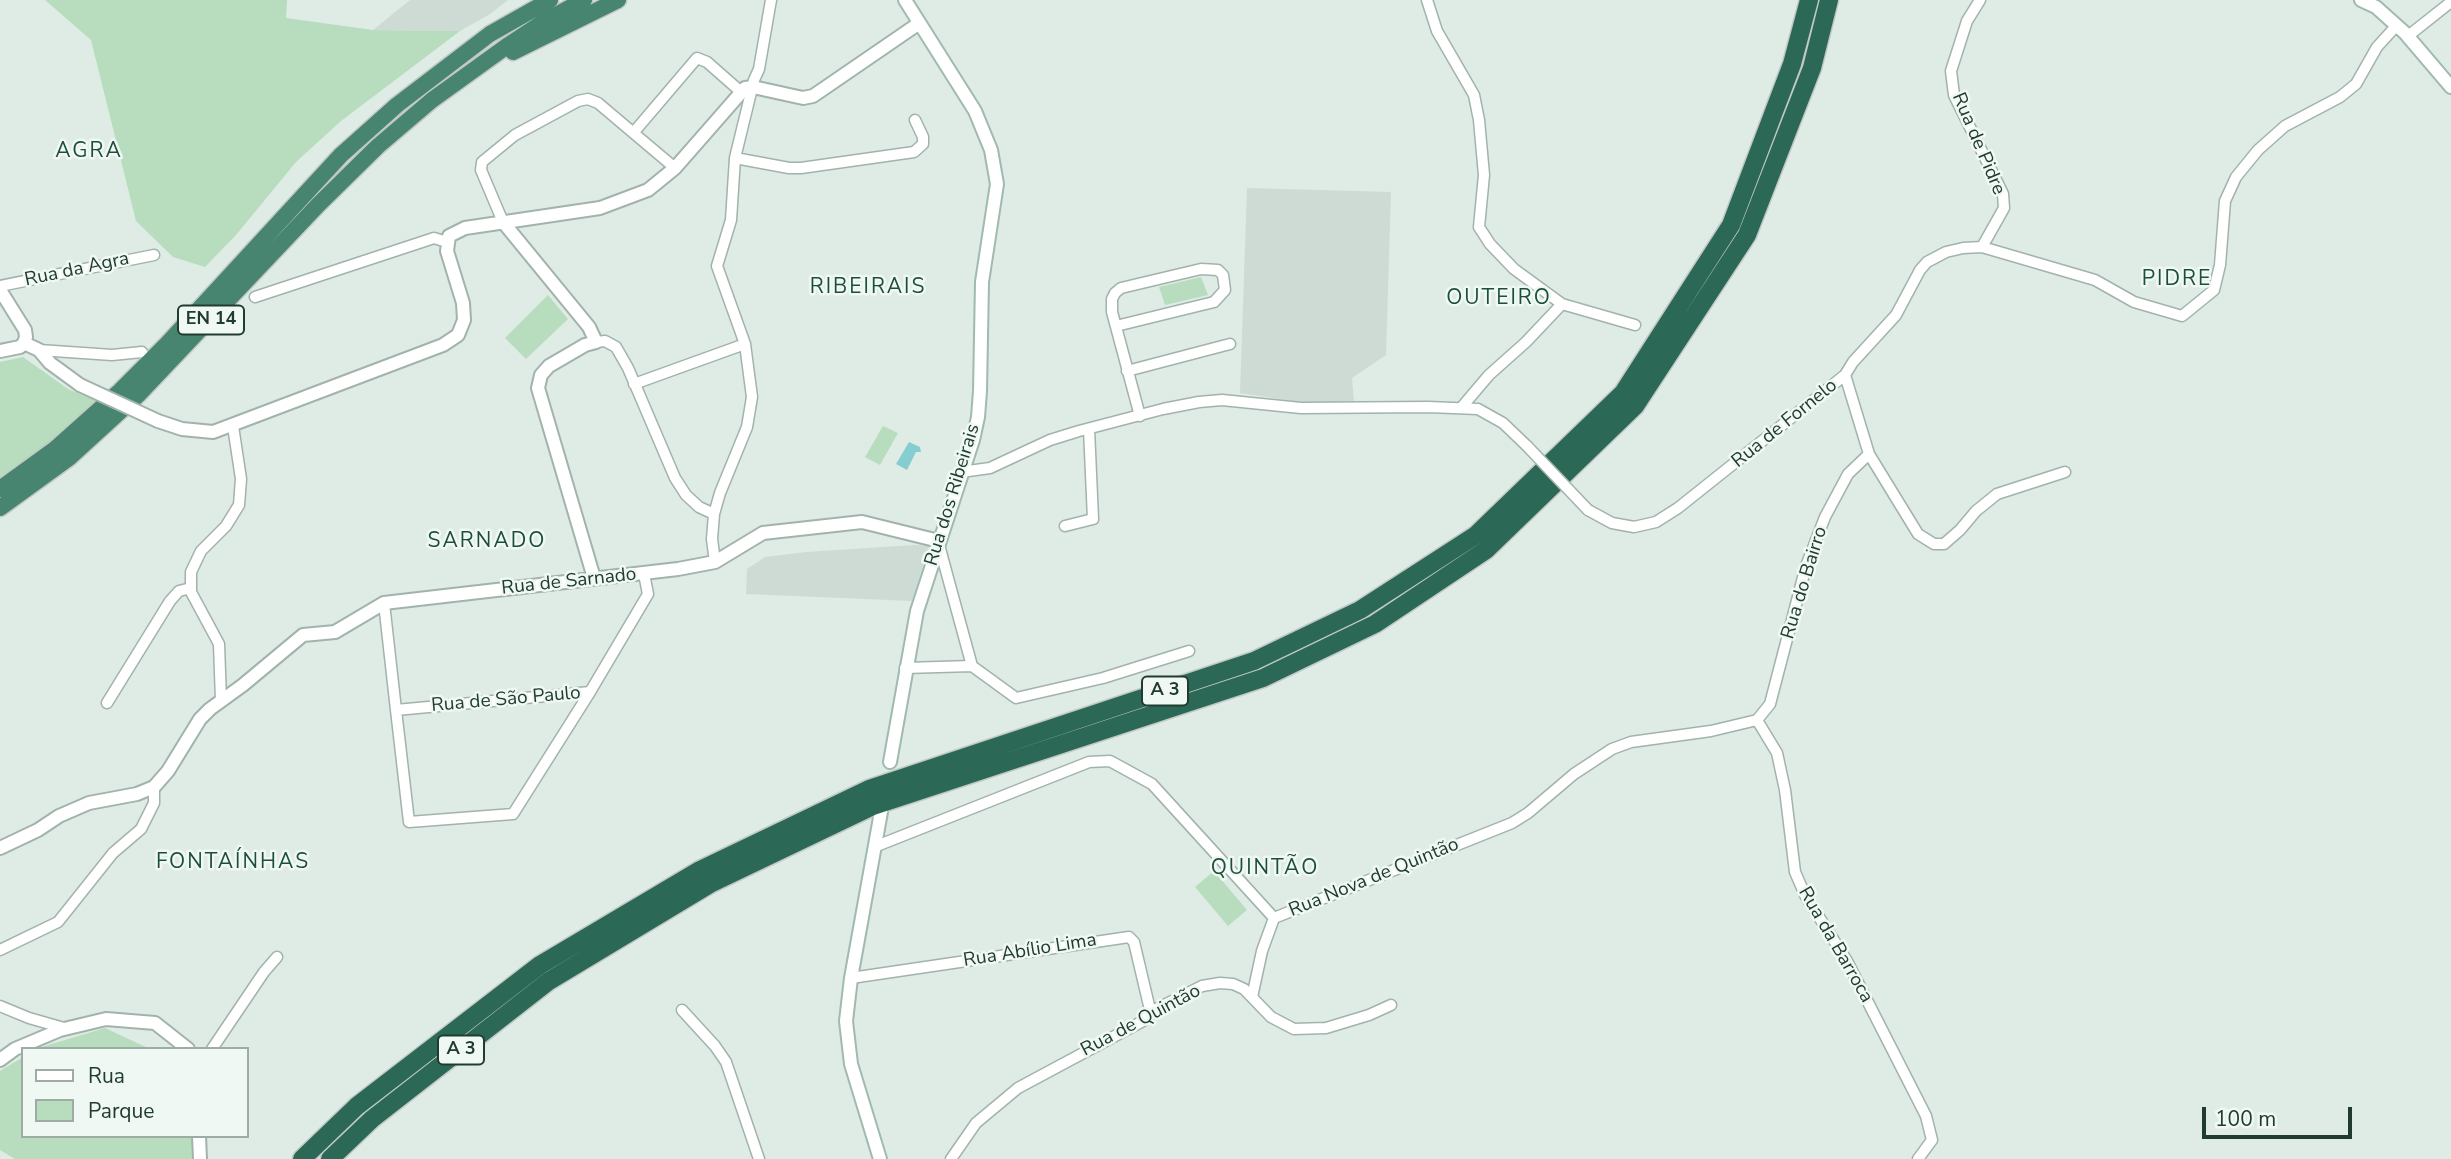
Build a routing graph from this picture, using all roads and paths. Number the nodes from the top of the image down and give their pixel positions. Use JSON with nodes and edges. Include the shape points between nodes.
{"nodes":[{"id":1,"x":526,"y":0,"type":"edge"},
{"id":2,"x":550,"y":0,"type":"edge"},
{"id":3,"x":584,"y":0,"type":"edge"},
{"id":4,"x":618,"y":0,"type":"edge"},
{"id":5,"x":771,"y":0,"type":"edge"},
{"id":6,"x":905,"y":0,"type":"edge"},
{"id":7,"x":1427,"y":0,"type":"edge"},
{"id":8,"x":1809,"y":0,"type":"edge"},
{"id":9,"x":1829,"y":0,"type":"edge"},
{"id":10,"x":1980,"y":0,"type":"edge"},
{"id":11,"x":2361,"y":0,"type":"edge"},
{"id":12,"x":2451,"y":2,"type":"edge"},
{"id":13,"x":918,"y":24,"type":"junction"},
{"id":14,"x":2397,"y":25,"type":"junction"},
{"id":15,"x":490,"y":34,"type":"junction"},
{"id":16,"x":2408,"y":36,"type":"junction"},
{"id":17,"x":464,"y":76,"type":"junction"},
{"id":18,"x":2451,"y":87,"type":"edge"},
{"id":19,"x":746,"y":89,"type":"junction"},
{"id":20,"x":915,"y":120,"type":"dead end"},
{"id":21,"x":634,"y":132,"type":"junction"},
{"id":22,"x":735,"y":158,"type":"junction"},
{"id":23,"x":676,"y":168,"type":"junction"},
{"id":24,"x":503,"y":222,"type":"junction"},
{"id":25,"x":447,"y":242,"type":"junction"},
{"id":26,"x":1982,"y":247,"type":"junction"},
{"id":27,"x":154,"y":255,"type":"dead end"},
{"id":28,"x":0,"y":288,"type":"edge"},
{"id":29,"x":255,"y":297,"type":"dead end"},
{"id":30,"x":1562,"y":304,"type":"junction"},
{"id":31,"x":1635,"y":325,"type":"dead end"},
{"id":32,"x":1116,"y":326,"type":"junction"},
{"id":33,"x":596,"y":342,"type":"junction"},
{"id":34,"x":24,"y":343,"type":"junction"},
{"id":35,"x":745,"y":344,"type":"junction"},
{"id":36,"x":1230,"y":344,"type":"dead end"},
{"id":37,"x":39,"y":350,"type":"junction"},
{"id":38,"x":0,"y":351,"type":"edge"},
{"id":39,"x":142,"y":352,"type":"dead end"},
{"id":40,"x":1127,"y":371,"type":"junction"},
{"id":41,"x":1845,"y":375,"type":"junction"},
{"id":42,"x":634,"y":384,"type":"junction"},
{"id":43,"x":1461,"y":408,"type":"junction"},
{"id":44,"x":1140,"y":416,"type":"junction"},
{"id":45,"x":233,"y":426,"type":"junction"},
{"id":46,"x":1089,"y":429,"type":"junction"},
{"id":47,"x":1869,"y":454,"type":"junction"},
{"id":48,"x":2066,"y":471,"type":"dead end"},
{"id":49,"x":961,"y":472,"type":"junction"},
{"id":50,"x":0,"y":489,"type":"edge"},
{"id":51,"x":0,"y":509,"type":"edge"},
{"id":52,"x":714,"y":514,"type":"junction"},
{"id":53,"x":1065,"y":526,"type":"dead end"},
{"id":54,"x":939,"y":541,"type":"junction"},
{"id":55,"x":715,"y":562,"type":"junction"},
{"id":56,"x":644,"y":574,"type":"junction"},
{"id":57,"x":594,"y":578,"type":"junction"},
{"id":58,"x":191,"y":588,"type":"junction"},
{"id":59,"x":384,"y":603,"type":"junction"},
{"id":60,"x":1189,"y":650,"type":"dead end"},
{"id":61,"x":972,"y":666,"type":"junction"},
{"id":62,"x":905,"y":668,"type":"junction"},
{"id":63,"x":590,"y":692,"type":"junction"},
{"id":64,"x":221,"y":701,"type":"junction"},
{"id":65,"x":107,"y":704,"type":"dead end"},
{"id":66,"x":397,"y":710,"type":"junction"},
{"id":67,"x":1757,"y":720,"type":"junction"},
{"id":68,"x":890,"y":762,"type":"dead end"},
{"id":69,"x":154,"y":787,"type":"junction"},
{"id":70,"x":881,"y":812,"type":"dead end"},
{"id":71,"x":874,"y":847,"type":"junction"},
{"id":72,"x":0,"y":848,"type":"edge"},
{"id":73,"x":1274,"y":918,"type":"junction"},
{"id":74,"x":0,"y":950,"type":"edge"},
{"id":75,"x":277,"y":957,"type":"dead end"},
{"id":76,"x":851,"y":978,"type":"junction"},
{"id":77,"x":1252,"y":997,"type":"junction"},
{"id":78,"x":1391,"y":1005,"type":"dead end"},
{"id":79,"x":0,"y":1006,"type":"edge"},
{"id":80,"x":682,"y":1010,"type":"dead end"},
{"id":81,"x":1151,"y":1014,"type":"junction"},
{"id":82,"x":64,"y":1028,"type":"junction"},
{"id":83,"x":185,"y":1047,"type":"edge"},
{"id":84,"x":213,"y":1047,"type":"edge"},
{"id":85,"x":0,"y":1060,"type":"edge"},
{"id":86,"x":199,"y":1138,"type":"edge"},
{"id":87,"x":200,"y":1159,"type":"edge"},
{"id":88,"x":302,"y":1159,"type":"edge"},
{"id":89,"x":330,"y":1159,"type":"edge"},
{"id":90,"x":759,"y":1159,"type":"edge"},
{"id":91,"x":880,"y":1159,"type":"edge"},
{"id":92,"x":951,"y":1159,"type":"edge"},
{"id":93,"x":1918,"y":1159,"type":"edge"}],
"edges":[{"from":1,"to":15,"type":"highway"},
{"from":2,"to":15,"type":"highway","number":"EN 14"},
{"from":3,"to":17,"type":"highway","number":"EN 14"},
{"from":4,"to":17,"type":"highway"},
{"from":5,"to":19,"type":"street","via":[[759,69]]},
{"from":6,"to":13,"type":"street","name":"Rua dos Ribeirais"},
{"from":7,"to":30,"type":"street","via":[[1437,31],[1474,95],[1484,175],[1479,227],[1514,269]]},
{"from":8,"to":88,"type":"highway","number":"A 3","via":[[1792,64],[1731,225],[1623,393],[1476,535],[1360,610],[1254,661],[869,789],[700,870],[540,965],[357,1106]]},
{"from":9,"to":89,"type":"highway","number":"A 3","via":[[1812,68],[1747,235],[1635,406],[1486,550],[1375,624],[1263,678],[873,806],[710,884],[550,981],[372,1119]]},
{"from":10,"to":26,"type":"street","name":"Rua de Pidre","via":[[1967,21],[1951,71],[1954,95],[2003,194],[2004,208]]},
{"from":11,"to":14,"type":"street"},
{"from":12,"to":16,"type":"street"},
{"from":13,"to":19,"type":"street","via":[[813,96]]},
{"from":13,"to":49,"type":"street","name":"Rua dos Ribeirais","via":[[975,111],[991,150],[997,184],[982,282],[979,408]]},
{"from":14,"to":16,"type":"street"},
{"from":14,"to":26,"type":"street","via":[[2377,47],[2356,83],[2340,97],[2285,126],[2236,177],[2225,201],[2214,290],[2182,316],[2134,302],[2095,280]]},
{"from":15,"to":50,"type":"highway","number":"EN 14","via":[[419,86],[341,155],[145,367],[55,449]]},
{"from":16,"to":18,"type":"street"},
{"from":17,"to":51,"type":"highway","number":"EN 14","via":[[348,175],[139,394],[69,458]]},
{"from":19,"to":21,"type":"street","via":[[697,58]]},
{"from":19,"to":22,"type":"street"},
{"from":19,"to":23,"type":"street"},
{"from":20,"to":22,"type":"street","via":[[923,144],[914,152],[801,168]]},
{"from":21,"to":23,"type":"street"},
{"from":21,"to":24,"type":"street","via":[[587,99],[515,135],[482,162],[481,170]]},
{"from":22,"to":35,"type":"street","via":[[731,220],[717,266]]},
{"from":23,"to":24,"type":"street","via":[[648,190],[600,208]]},
{"from":24,"to":25,"type":"street","via":[[465,228],[449,236]]},
{"from":24,"to":33,"type":"street","via":[[589,327]]},
{"from":25,"to":29,"type":"street","via":[[434,239]]},
{"from":25,"to":45,"type":"street","via":[[463,303],[464,320],[458,335],[443,345]]},
{"from":26,"to":41,"type":"street","name":"Rua de Fornelo","via":[[1946,252],[1927,262],[1896,315]]},
{"from":27,"to":28,"type":"street","name":"Rua da Agra"},
{"from":28,"to":34,"type":"street","via":[[25,330]]},
{"from":30,"to":31,"type":"street"},
{"from":30,"to":43,"type":"street","via":[[1489,374]]},
{"from":32,"to":32,"type":"street","via":[[1112,299],[1122,288],[1209,268],[1223,275],[1225,290],[1214,302]]},
{"from":32,"to":40,"type":"street"},
{"from":33,"to":42,"type":"street","via":[[616,347]]},
{"from":33,"to":57,"type":"street","via":[[549,366],[538,388]]},
{"from":34,"to":37,"type":"street"},
{"from":34,"to":38,"type":"street"},
{"from":35,"to":42,"type":"street"},
{"from":35,"to":52,"type":"street","via":[[752,385],[747,427]]},
{"from":36,"to":40,"type":"street"},
{"from":37,"to":39,"type":"street","via":[[112,355]]},
{"from":37,"to":45,"type":"street","bridge":true,"via":[[80,386],[158,421],[197,432]]},
{"from":40,"to":44,"type":"street"},
{"from":41,"to":43,"type":"street","name":"Rua de Fornelo","bridge":true,"via":[[1702,490],[1656,522],[1634,527],[1612,523],[1588,510],[1503,423],[1478,409]]},
{"from":41,"to":47,"type":"street"},
{"from":42,"to":52,"type":"street","via":[[675,478],[699,508]]},
{"from":43,"to":44,"type":"street","via":[[1301,408],[1222,400]]},
{"from":44,"to":46,"type":"street"},
{"from":45,"to":58,"type":"street","via":[[241,479],[239,505],[201,551],[191,572]]},
{"from":46,"to":49,"type":"street","via":[[1050,440],[990,468]]},
{"from":46,"to":53,"type":"street","via":[[1093,519]]},
{"from":47,"to":48,"type":"street","via":[[1918,534],[1934,544],[1944,544],[1997,494]]},
{"from":47,"to":67,"type":"street","name":"Rua do Bairro","via":[[1848,474],[1825,517],[1806,566],[1770,704]]},
{"from":49,"to":54,"type":"street","name":"Rua dos Ribeirais"},
{"from":52,"to":55,"type":"street"},
{"from":54,"to":55,"type":"street","name":"Rua de Sarnado","via":[[862,522],[763,533]]},
{"from":54,"to":61,"type":"street"},
{"from":54,"to":62,"type":"street","name":"Rua dos Ribeirais"},
{"from":55,"to":56,"type":"street","name":"Rua de Sarnado"},
{"from":56,"to":57,"type":"street","name":"Rua de Sarnado"},
{"from":56,"to":63,"type":"street","name":"Rua de São Paulo","via":[[648,594]]},
{"from":57,"to":59,"type":"street","name":"Rua de Sarnado"},
{"from":58,"to":64,"type":"street","via":[[219,644]]},
{"from":58,"to":65,"type":"street","via":[[179,591],[170,601]]},
{"from":59,"to":64,"type":"street","name":"Rua de Sarnado","via":[[335,632],[303,635]]},
{"from":59,"to":66,"type":"street"},
{"from":60,"to":61,"type":"street","via":[[1103,678],[1016,698]]},
{"from":61,"to":62,"type":"street"},
{"from":62,"to":68,"type":"street","name":"Rua dos Ribeirais"},
{"from":63,"to":66,"type":"street","name":"Rua de São Paulo"},
{"from":63,"to":66,"type":"street","via":[[513,814],[409,822]]},
{"from":64,"to":69,"type":"street","name":"Rua de Sarnado","via":[[200,719]]},
{"from":67,"to":73,"type":"street","name":"Rua Nova de Quintão","via":[[1612,749],[1512,823]]},
{"from":67,"to":93,"type":"street","name":"Rua da Barroca","via":[[1777,753],[1795,872],[1847,961],[1926,1115],[1932,1140]]},
{"from":69,"to":72,"type":"street","via":[[89,803]]},
{"from":69,"to":74,"type":"street","via":[[153,803],[141,830],[113,853],[58,922]]},
{"from":70,"to":71,"type":"street"},
{"from":71,"to":73,"type":"street","name":"Rua Nova de Quintão","via":[[1089,762],[1110,761],[1152,784]]},
{"from":71,"to":76,"type":"street"},
{"from":73,"to":77,"type":"street"},
{"from":75,"to":84,"type":"street"},
{"from":76,"to":81,"type":"street","name":"Rua Abílio Lima","via":[[1129,937]]},
{"from":76,"to":91,"type":"street","via":[[848,1047]]},
{"from":77,"to":78,"type":"street","name":"Rua de Quintão","via":[[1271,1017],[1301,1030],[1334,1026]]},
{"from":77,"to":81,"type":"street","name":"Rua de Quintão","via":[[1233,984],[1202,986]]},
{"from":79,"to":82,"type":"street"},
{"from":80,"to":90,"type":"street","via":[[726,1062]]},
{"from":81,"to":92,"type":"street","name":"Rua de Quintão","via":[[1018,1088],[976,1123]]},
{"from":82,"to":83,"type":"street","via":[[106,1019],[145,1020]]},
{"from":82,"to":85,"type":"street"},
{"from":86,"to":87,"type":"street"}]}
